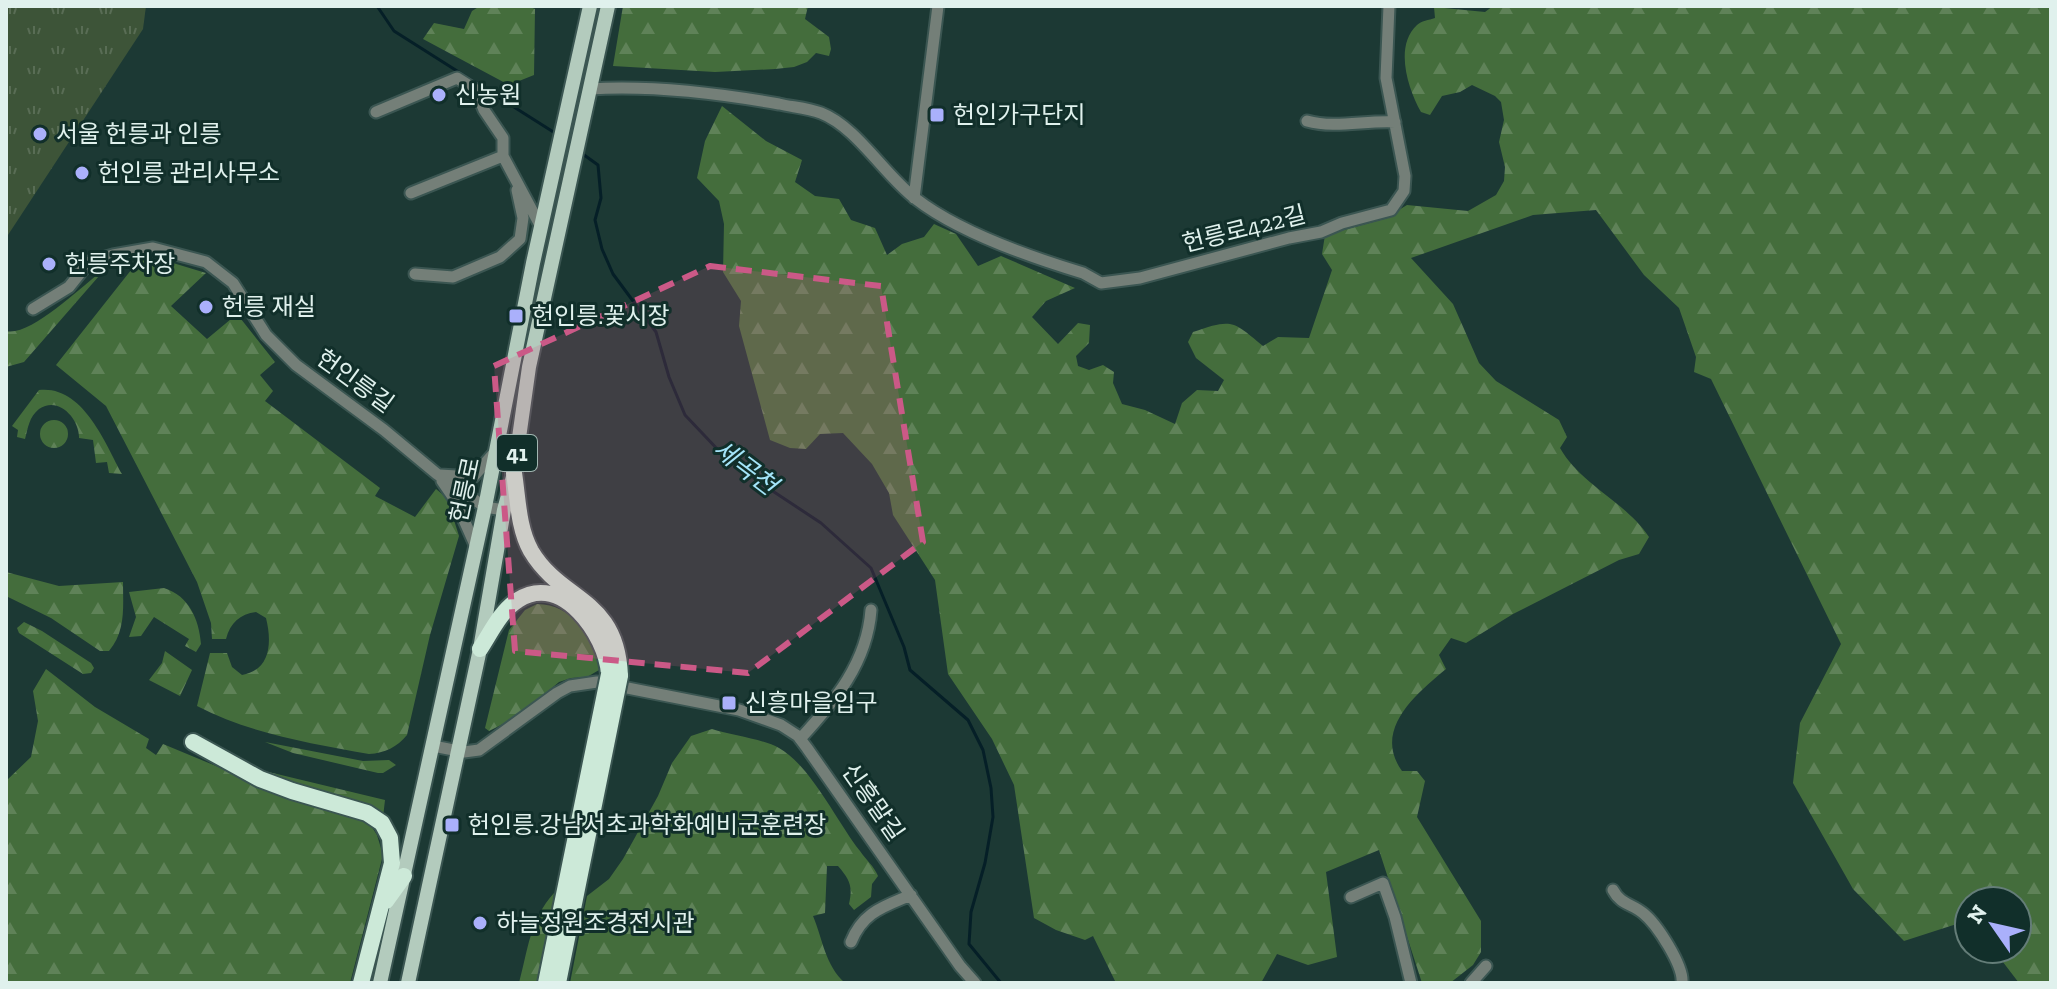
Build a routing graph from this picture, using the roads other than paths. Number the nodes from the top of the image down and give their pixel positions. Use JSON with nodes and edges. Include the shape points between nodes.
{"nodes":[{"id":1,"x":590,"y":6,"type":"edge"},
{"id":2,"x":608,"y":6,"type":"edge"},
{"id":3,"x":938,"y":6,"type":"edge"},
{"id":4,"x":1389,"y":6,"type":"edge"},
{"id":5,"x":590,"y":89,"type":"junction"},
{"id":6,"x":376,"y":112,"type":"dead end"},
{"id":7,"x":1307,"y":121,"type":"dead end"},
{"id":8,"x":1395,"y":122,"type":"junction"},
{"id":9,"x":503,"y":156,"type":"junction"},
{"id":10,"x":515,"y":177,"type":"junction"},
{"id":11,"x":411,"y":193,"type":"dead end"},
{"id":12,"x":914,"y":198,"type":"junction"},
{"id":13,"x":541,"y":227,"type":"junction"},
{"id":14,"x":415,"y":274,"type":"dead end"},
{"id":15,"x":33,"y":309,"type":"dead end"},
{"id":16,"x":496,"y":452,"type":"junction"},
{"id":17,"x":514,"y":473,"type":"junction"},
{"id":18,"x":437,"y":474,"type":"junction"},
{"id":19,"x":485,"y":507,"type":"junction"},
{"id":20,"x":504,"y":510,"type":"junction"},
{"id":21,"x":476,"y":547,"type":"junction"},
{"id":22,"x":871,"y":610,"type":"dead end"},
{"id":23,"x":480,"y":649,"type":"junction"},
{"id":24,"x":614,"y":675,"type":"junction"},
{"id":25,"x":800,"y":739,"type":"junction"},
{"id":26,"x":193,"y":742,"type":"dead end"},
{"id":27,"x":433,"y":746,"type":"junction"},
{"id":28,"x":457,"y":751,"type":"junction"},
{"id":29,"x":404,"y":876,"type":"junction"},
{"id":30,"x":1613,"y":890,"type":"dead end"},
{"id":31,"x":911,"y":895,"type":"junction"},
{"id":32,"x":1351,"y":897,"type":"dead end"},
{"id":33,"x":381,"y":908,"type":"junction"},
{"id":34,"x":851,"y":942,"type":"dead end"},
{"id":35,"x":371,"y":951,"type":"junction"},
{"id":36,"x":1486,"y":966,"type":"dead end"},
{"id":37,"x":361,"y":983,"type":"edge"},
{"id":38,"x":374,"y":983,"type":"edge"},
{"id":39,"x":380,"y":983,"type":"edge"},
{"id":40,"x":408,"y":983,"type":"edge"},
{"id":41,"x":546,"y":983,"type":"edge"},
{"id":42,"x":558,"y":983,"type":"edge"},
{"id":43,"x":975,"y":983,"type":"edge"},
{"id":44,"x":1411,"y":983,"type":"edge"},
{"id":45,"x":1471,"y":983,"type":"edge"},
{"id":46,"x":1682,"y":983,"type":"edge"}],
"edges":[{"from":1,"to":13,"type":"main road","name":"헌릉로","number":"41"},
{"from":2,"to":5,"type":"main road","name":"헌릉로","number":"41"},
{"from":3,"to":12,"type":"street"},
{"from":4,"to":8,"type":"street","name":"헌릉로422길","via":[[1386,78]]},
{"from":5,"to":12,"type":"street","name":"헌릉로422길","via":[[706,94],[822,113],[866,147]]},
{"from":5,"to":17,"type":"main road","name":"헌릉로","number":"41","via":[[529,367]]},
{"from":6,"to":9,"type":"street","via":[[457,78],[476,90],[503,138]]},
{"from":7,"to":8,"type":"street"},
{"from":8,"to":12,"type":"street","name":"헌릉로422길","via":[[1405,176],[1404,191],[1391,210],[1140,278],[1101,283],[963,229]]},
{"from":9,"to":10,"type":"street"},
{"from":9,"to":11,"type":"street"},
{"from":10,"to":13,"type":"street"},
{"from":10,"to":14,"type":"street","via":[[523,218],[520,239],[500,257],[453,277]]},
{"from":13,"to":16,"type":"main road","name":"헌릉로","number":"41"},
{"from":15,"to":18,"type":"street","name":"헌인릉길","via":[[69,287],[89,262],[138,248],[168,250],[206,262],[233,283],[266,335],[289,359]]},
{"from":16,"to":18,"type":"street","via":[[473,477]]},
{"from":16,"to":19,"type":"main road","name":"헌릉로","number":"41"},
{"from":17,"to":20,"type":"main road","name":"헌릉로","number":"41"},
{"from":17,"to":24,"type":"highway","via":[[522,528],[531,550],[607,627],[616,644]]},
{"from":18,"to":19,"type":"street","name":"헌인릉길"},
{"from":18,"to":21,"type":"street"},
{"from":19,"to":20,"type":"street","name":"헌인릉길"},
{"from":19,"to":21,"type":"main road","name":"헌릉로","number":"41"},
{"from":20,"to":23,"type":"main road","name":"헌릉로","number":"41"},
{"from":21,"to":27,"type":"main road","name":"헌릉로","number":"41"},
{"from":22,"to":25,"type":"street","via":[[861,656],[846,684]]},
{"from":23,"to":24,"type":"highway","via":[[510,606],[541,593],[587,619]]},
{"from":23,"to":28,"type":"main road","name":"헌릉로","number":"41"},
{"from":24,"to":41,"type":"highway","bridge":true},
{"from":24,"to":42,"type":"highway","bridge":true},
{"from":25,"to":28,"type":"street","name":"신흥말길","via":[[760,716],[597,682],[570,686],[484,747]]},
{"from":25,"to":31,"type":"street","name":"신흥말길"},
{"from":26,"to":33,"type":"highway","via":[[275,785],[367,813],[382,823],[393,852]]},
{"from":27,"to":28,"type":"street"},
{"from":27,"to":29,"type":"main road","name":"헌릉로","number":"41"},
{"from":28,"to":40,"type":"main road","name":"헌릉로","number":"41"},
{"from":29,"to":33,"type":"highway"},
{"from":29,"to":39,"type":"main road","name":"헌릉로","number":"41"},
{"from":30,"to":46,"type":"street","via":[[1645,914],[1677,960]]},
{"from":31,"to":34,"type":"street","via":[[861,921]]},
{"from":31,"to":43,"type":"street","name":"신흥말길"},
{"from":32,"to":44,"type":"street","via":[[1383,883]]},
{"from":33,"to":35,"type":"highway"},
{"from":35,"to":37,"type":"highway"},
{"from":35,"to":38,"type":"highway"},
{"from":36,"to":45,"type":"street"}]}
